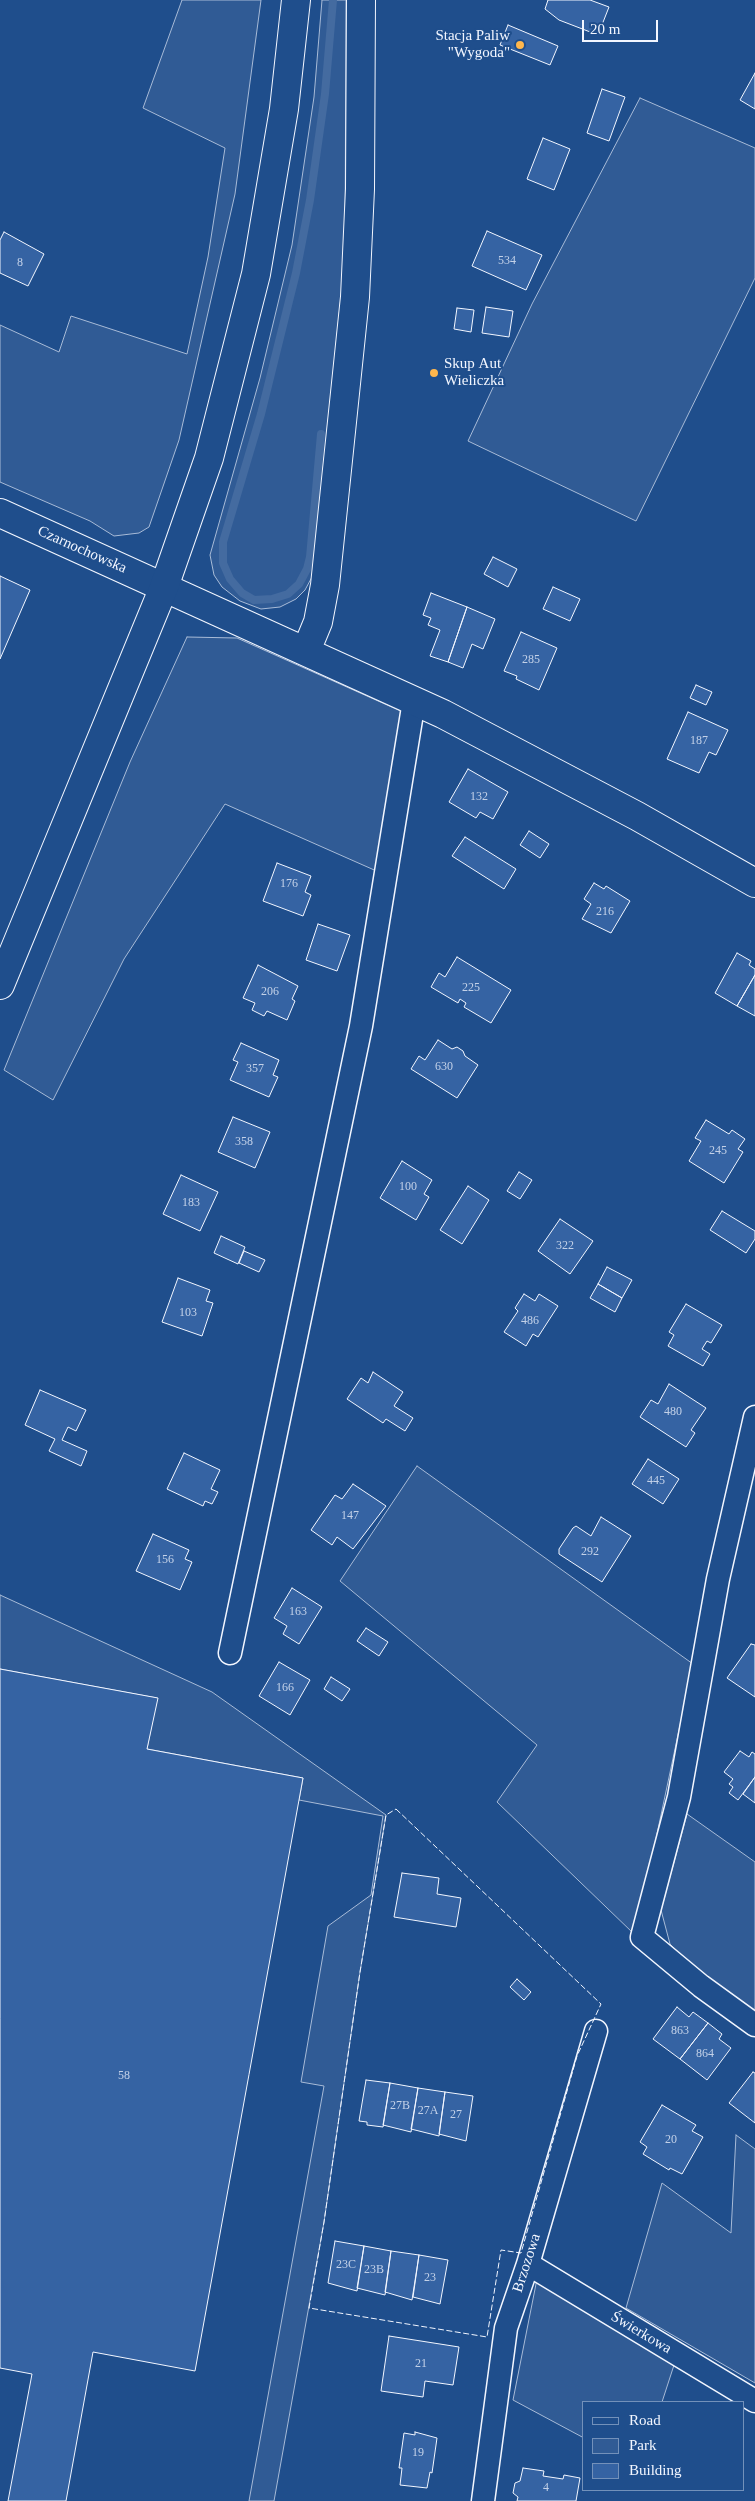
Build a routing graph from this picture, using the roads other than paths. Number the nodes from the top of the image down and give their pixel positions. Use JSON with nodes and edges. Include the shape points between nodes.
{"nodes":[{"id":1,"x":296,"y":0,"type":"edge"},
{"id":2,"x":361,"y":0,"type":"edge"},
{"id":3,"x":0,"y":513,"type":"edge"},
{"id":4,"x":164,"y":587,"type":"junction"},
{"id":5,"x":306,"y":651,"type":"junction"},
{"id":6,"x":414,"y":701,"type":"junction"},
{"id":7,"x":755,"y":884,"type":"edge"},
{"id":8,"x":0,"y":985,"type":"edge"},
{"id":9,"x":755,"y":1417,"type":"edge"},
{"id":10,"x":230,"y":1653,"type":"dead end"},
{"id":11,"x":755,"y":2025,"type":"edge"},
{"id":12,"x":596,"y":2030,"type":"dead end"},
{"id":13,"x":528,"y":2264,"type":"junction"},
{"id":14,"x":755,"y":2401,"type":"edge"},
{"id":15,"x":483,"y":2501,"type":"edge"}],
"edges":[{"from":1,"to":4,"type":"street","via":[[284,109],[256,274],[209,458]]},
{"from":2,"to":5,"type":"street","via":[[360,189],[355,297],[325,585],[318,622]]},
{"from":3,"to":4,"type":"street","name":"Czarnochowska"},
{"from":4,"to":5,"type":"street","name":"Czarnochowska"},
{"from":4,"to":8,"type":"street"},
{"from":5,"to":6,"type":"street","name":"Czarnochowska"},
{"from":6,"to":7,"type":"street","name":"Czarnochowska","via":[[551,770]]},
{"from":6,"to":10,"type":"street","via":[[362,1026]]},
{"from":9,"to":11,"type":"street","via":[[718,1579],[678,1797],[642,1937]]},
{"from":12,"to":13,"type":"street","name":"Brzozowa"},
{"from":13,"to":14,"type":"street","name":"Świerkowa"},
{"from":13,"to":15,"type":"street","name":"Brzozowa","via":[[506,2328]]}]}
